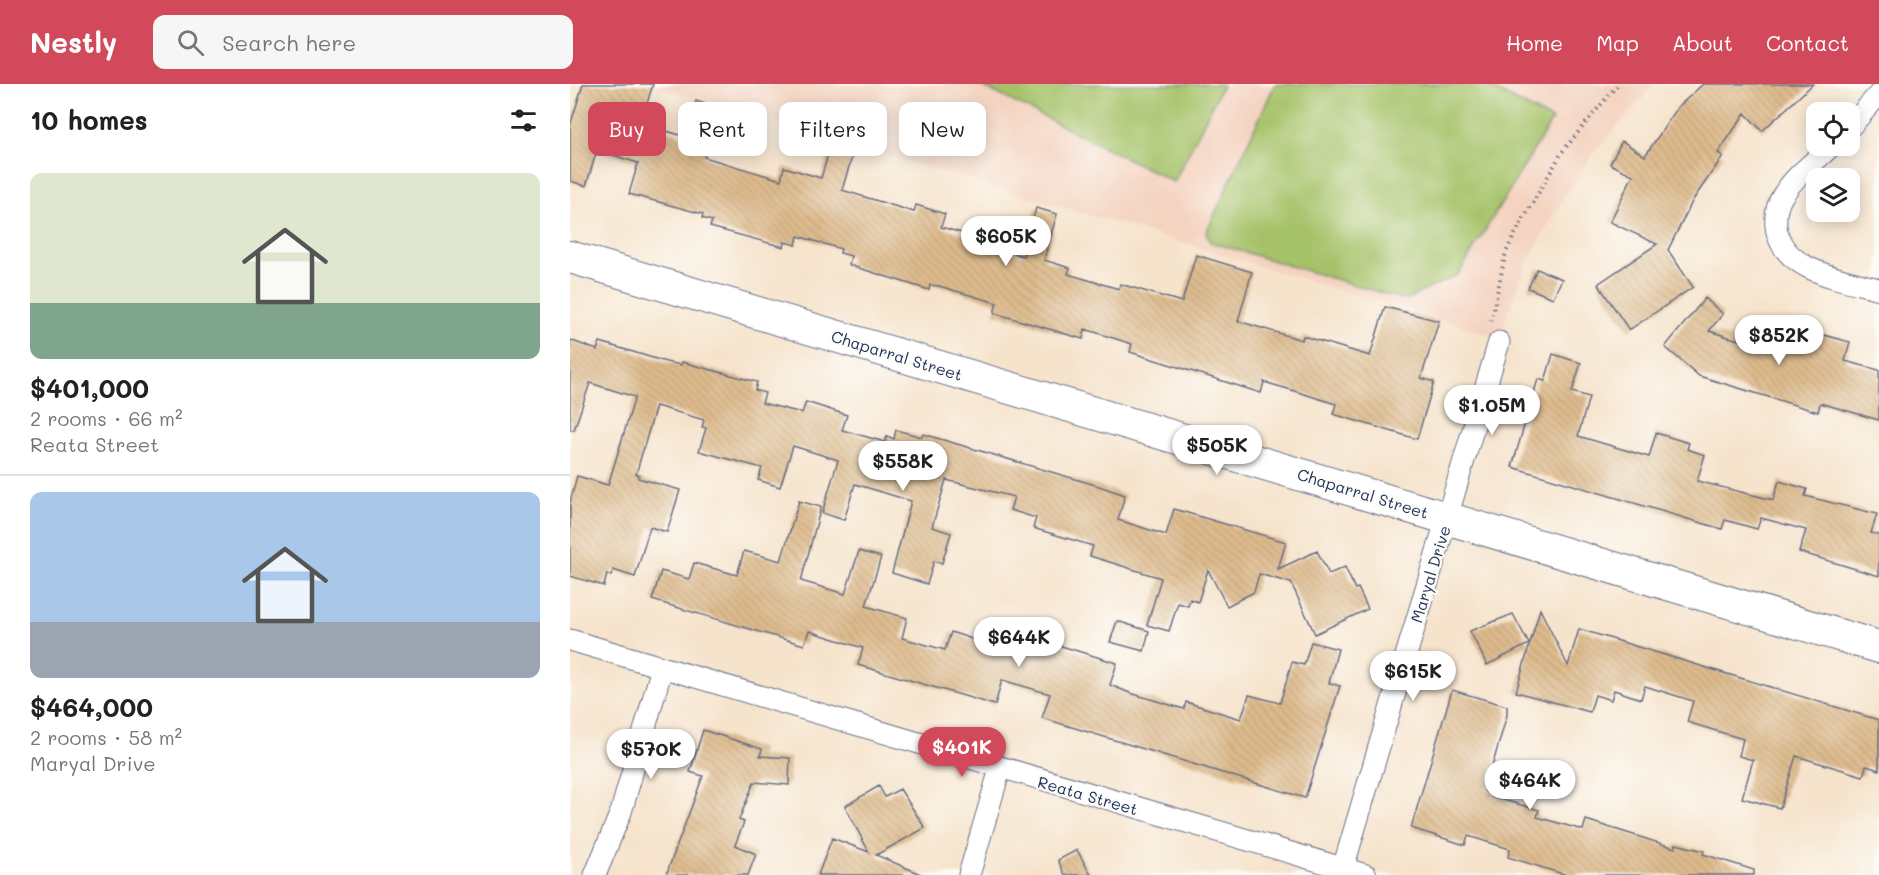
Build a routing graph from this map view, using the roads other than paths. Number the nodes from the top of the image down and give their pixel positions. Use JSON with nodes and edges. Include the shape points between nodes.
{"nodes":[{"id":1,"x":1879,"y":94,"type":"edge"},
{"id":2,"x":1860,"y":116,"type":"edge"},
{"id":3,"x":1820,"y":156,"type":"edge"},
{"id":4,"x":570,"y":257,"type":"edge"},
{"id":5,"x":1879,"y":290,"type":"edge"},
{"id":6,"x":1500,"y":342,"type":"road end"},
{"id":7,"x":1447,"y":518,"type":"junction"},
{"id":8,"x":570,"y":640,"type":"edge"},
{"id":9,"x":1879,"y":647,"type":"edge"},
{"id":10,"x":662,"y":668,"type":"junction"},
{"id":11,"x":1000,"y":769,"type":"junction"},
{"id":12,"x":1342,"y":872,"type":"edge"},
{"id":13,"x":595,"y":875,"type":"edge"},
{"id":14,"x":969,"y":875,"type":"edge"},
{"id":15,"x":1366,"y":875,"type":"edge"}],
"edges":[{"from":1,"to":2,"type":"street"},
{"from":3,"to":5,"type":"street","via":[[1779,200],[1779,239],[1804,266]]},
{"from":4,"to":7,"type":"street","name":"Chaparral Street"},
{"from":6,"to":7,"type":"street","name":"Maryal Drive"},
{"from":7,"to":9,"type":"street","name":"Chaparral Street"},
{"from":7,"to":12,"type":"street","name":"Maryal Drive"},
{"from":8,"to":10,"type":"street","name":"Reata Street"},
{"from":10,"to":11,"type":"street","name":"Reata Street"},
{"from":10,"to":13,"type":"street","via":[[621,812]]},
{"from":11,"to":12,"type":"street","name":"Reata Street"},
{"from":11,"to":14,"type":"street"},
{"from":12,"to":15,"type":"street","name":"Reata Street"}]}
